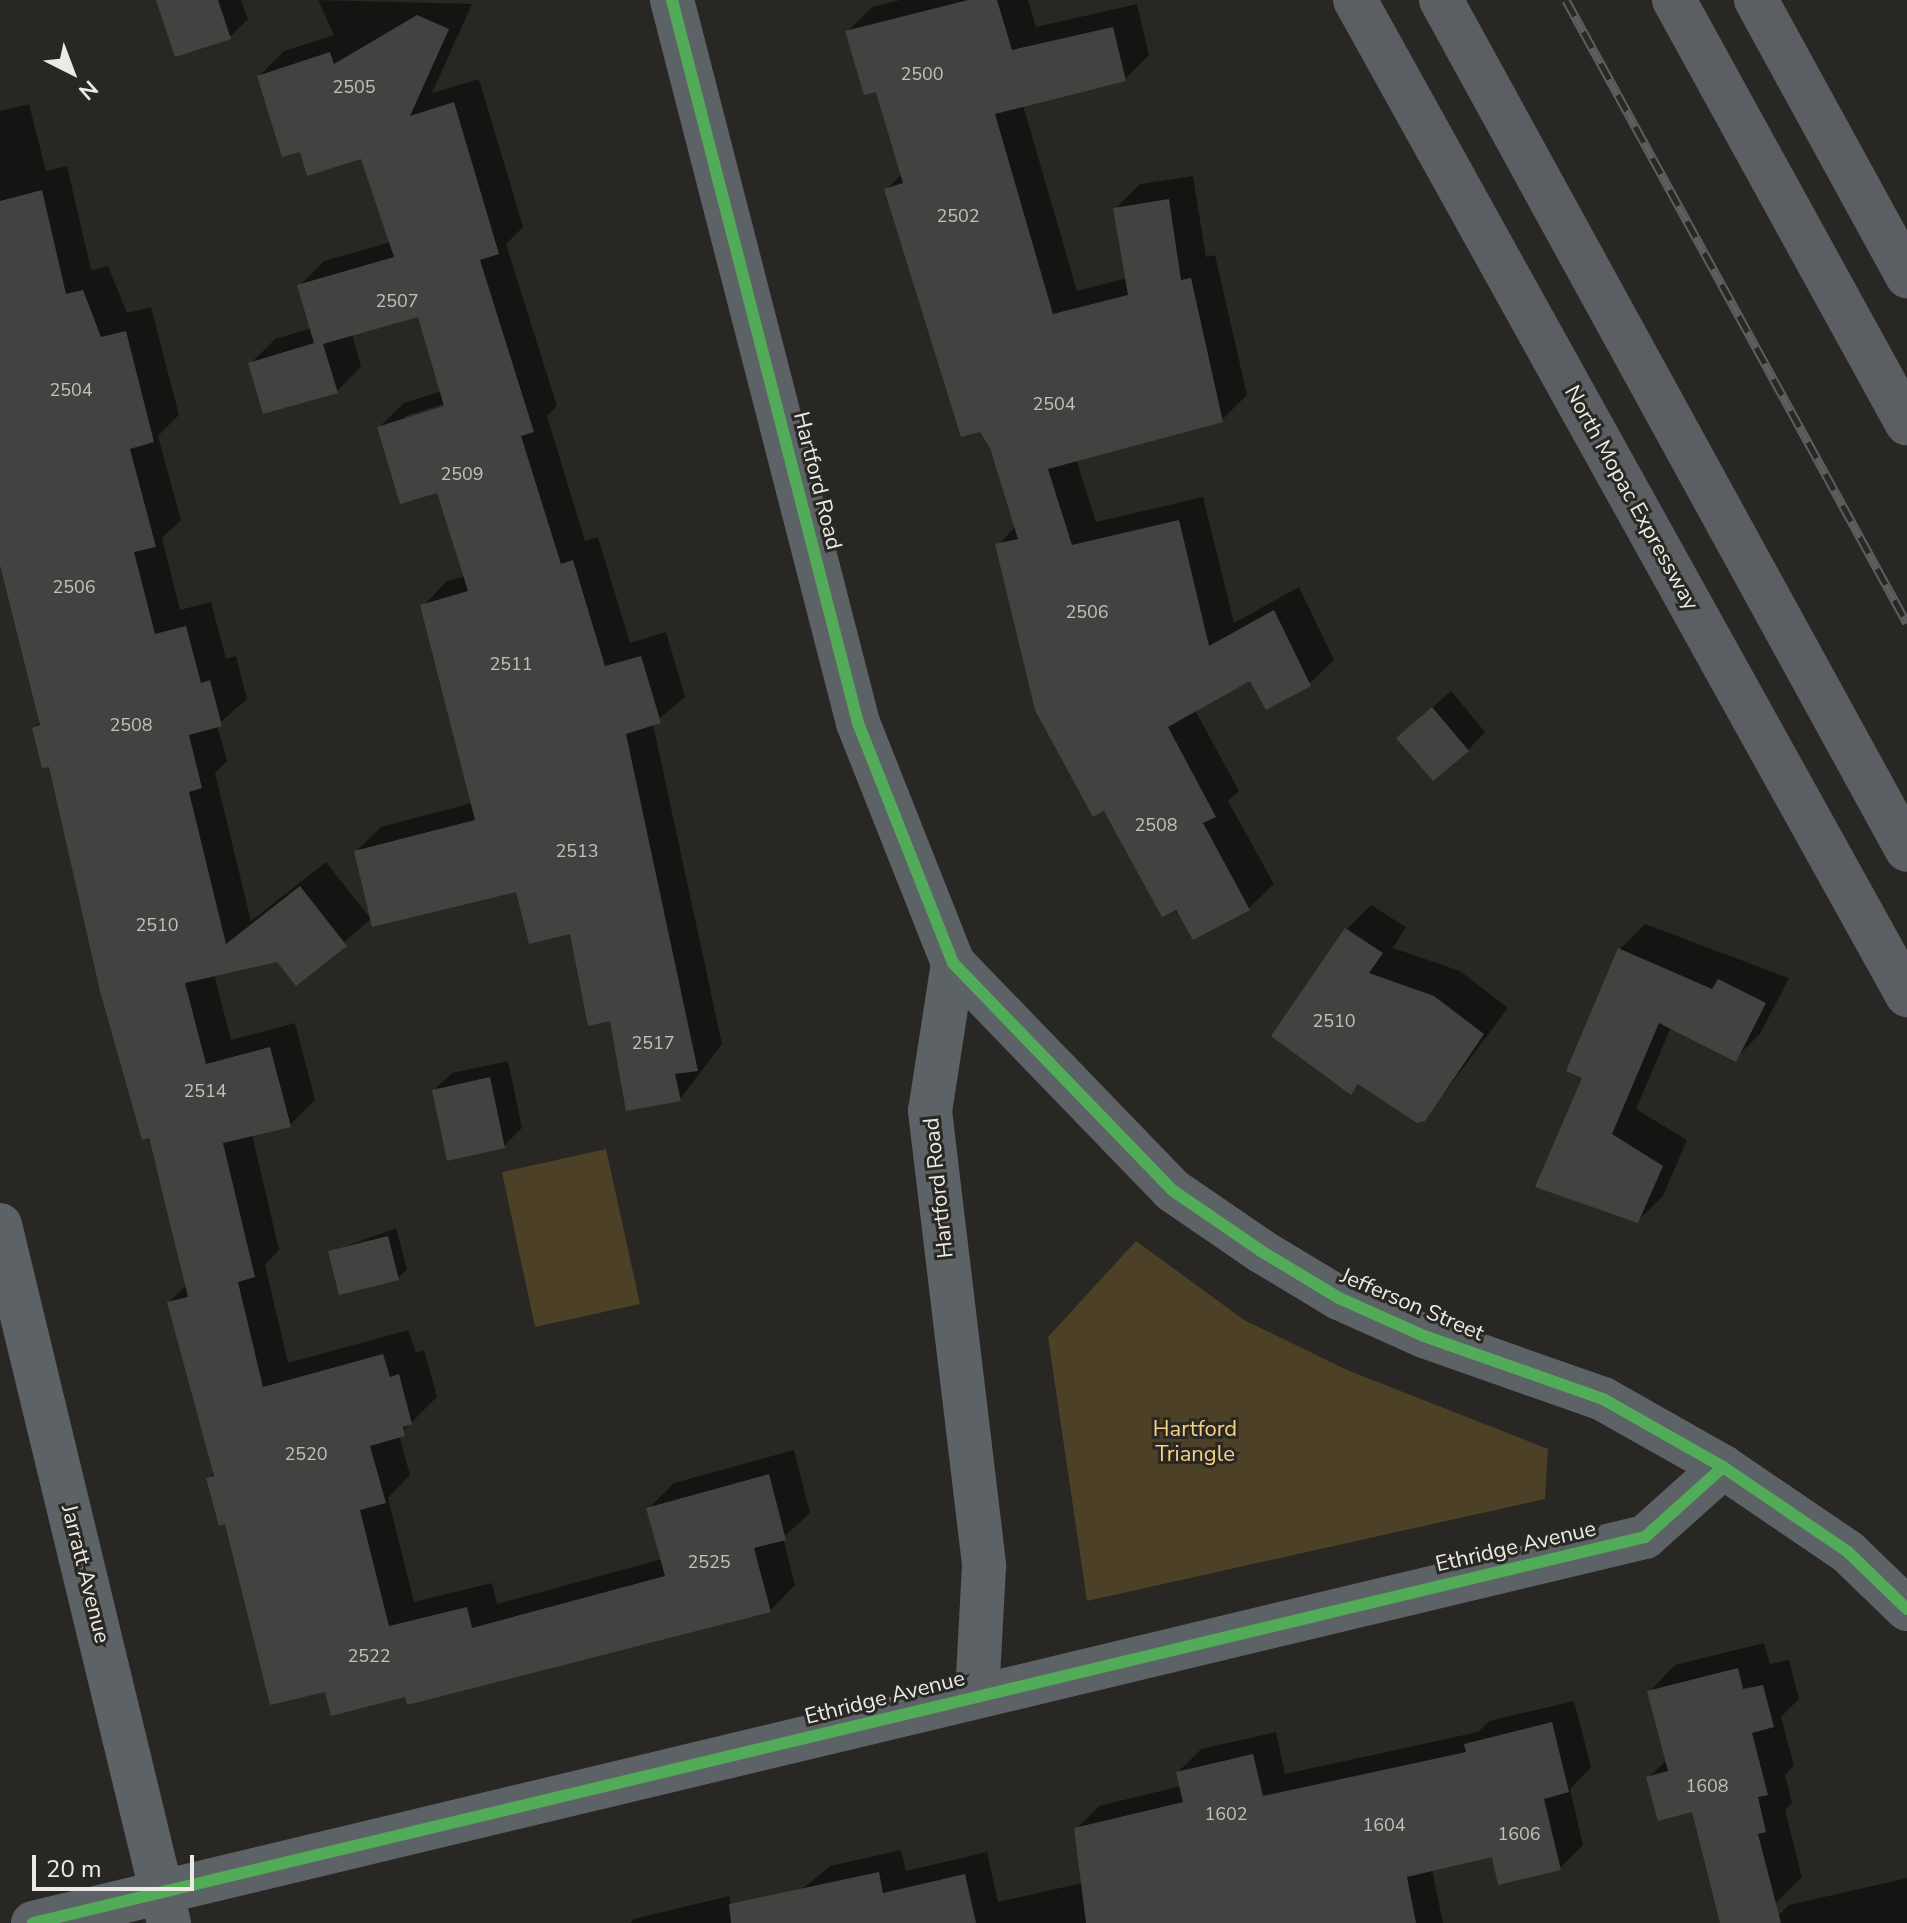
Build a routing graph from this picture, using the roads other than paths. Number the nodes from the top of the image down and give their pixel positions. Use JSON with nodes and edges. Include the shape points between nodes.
{"nodes":[{"id":1,"x":672,"y":0,"type":"edge"},
{"id":2,"x":1355,"y":0,"type":"edge"},
{"id":3,"x":1441,"y":0,"type":"edge"},
{"id":4,"x":1674,"y":0,"type":"edge"},
{"id":5,"x":1756,"y":0,"type":"edge"},
{"id":6,"x":1907,"y":276,"type":"edge"},
{"id":7,"x":1907,"y":423,"type":"edge"},
{"id":8,"x":1907,"y":850,"type":"edge"},
{"id":9,"x":953,"y":963,"type":"junction"},
{"id":10,"x":1907,"y":995,"type":"edge"},
{"id":11,"x":0,"y":1225,"type":"edge"},
{"id":12,"x":1723,"y":1467,"type":"junction"},
{"id":13,"x":1907,"y":1609,"type":"edge"},
{"id":14,"x":977,"y":1696,"type":"junction"},
{"id":15,"x":165,"y":1908,"type":"edge"},
{"id":16,"x":33,"y":1923,"type":"edge"}],
"edges":[{"from":1,"to":9,"type":"street","name":"Hartford Road","via":[[858,723]]},
{"from":2,"to":10,"type":"highway","name":"North Mopac Expressway"},
{"from":3,"to":8,"type":"highway"},
{"from":4,"to":7,"type":"highway"},
{"from":5,"to":6,"type":"highway"},
{"from":9,"to":12,"type":"street","name":"Jefferson Street","via":[[1172,1190],[1261,1251],[1339,1298],[1424,1336],[1603,1399]]},
{"from":9,"to":14,"type":"street","name":"Hartford Road","via":[[930,1111],[984,1566]]},
{"from":11,"to":15,"type":"street","name":"Jarratt Avenue"},
{"from":12,"to":13,"type":"street","name":"Jefferson Street","via":[[1848,1552]]},
{"from":12,"to":14,"type":"street","name":"Ethridge Avenue","via":[[1645,1537]]},
{"from":14,"to":15,"type":"street","name":"Ethridge Avenue"},
{"from":15,"to":16,"type":"street","name":"Ethridge Avenue"}]}
